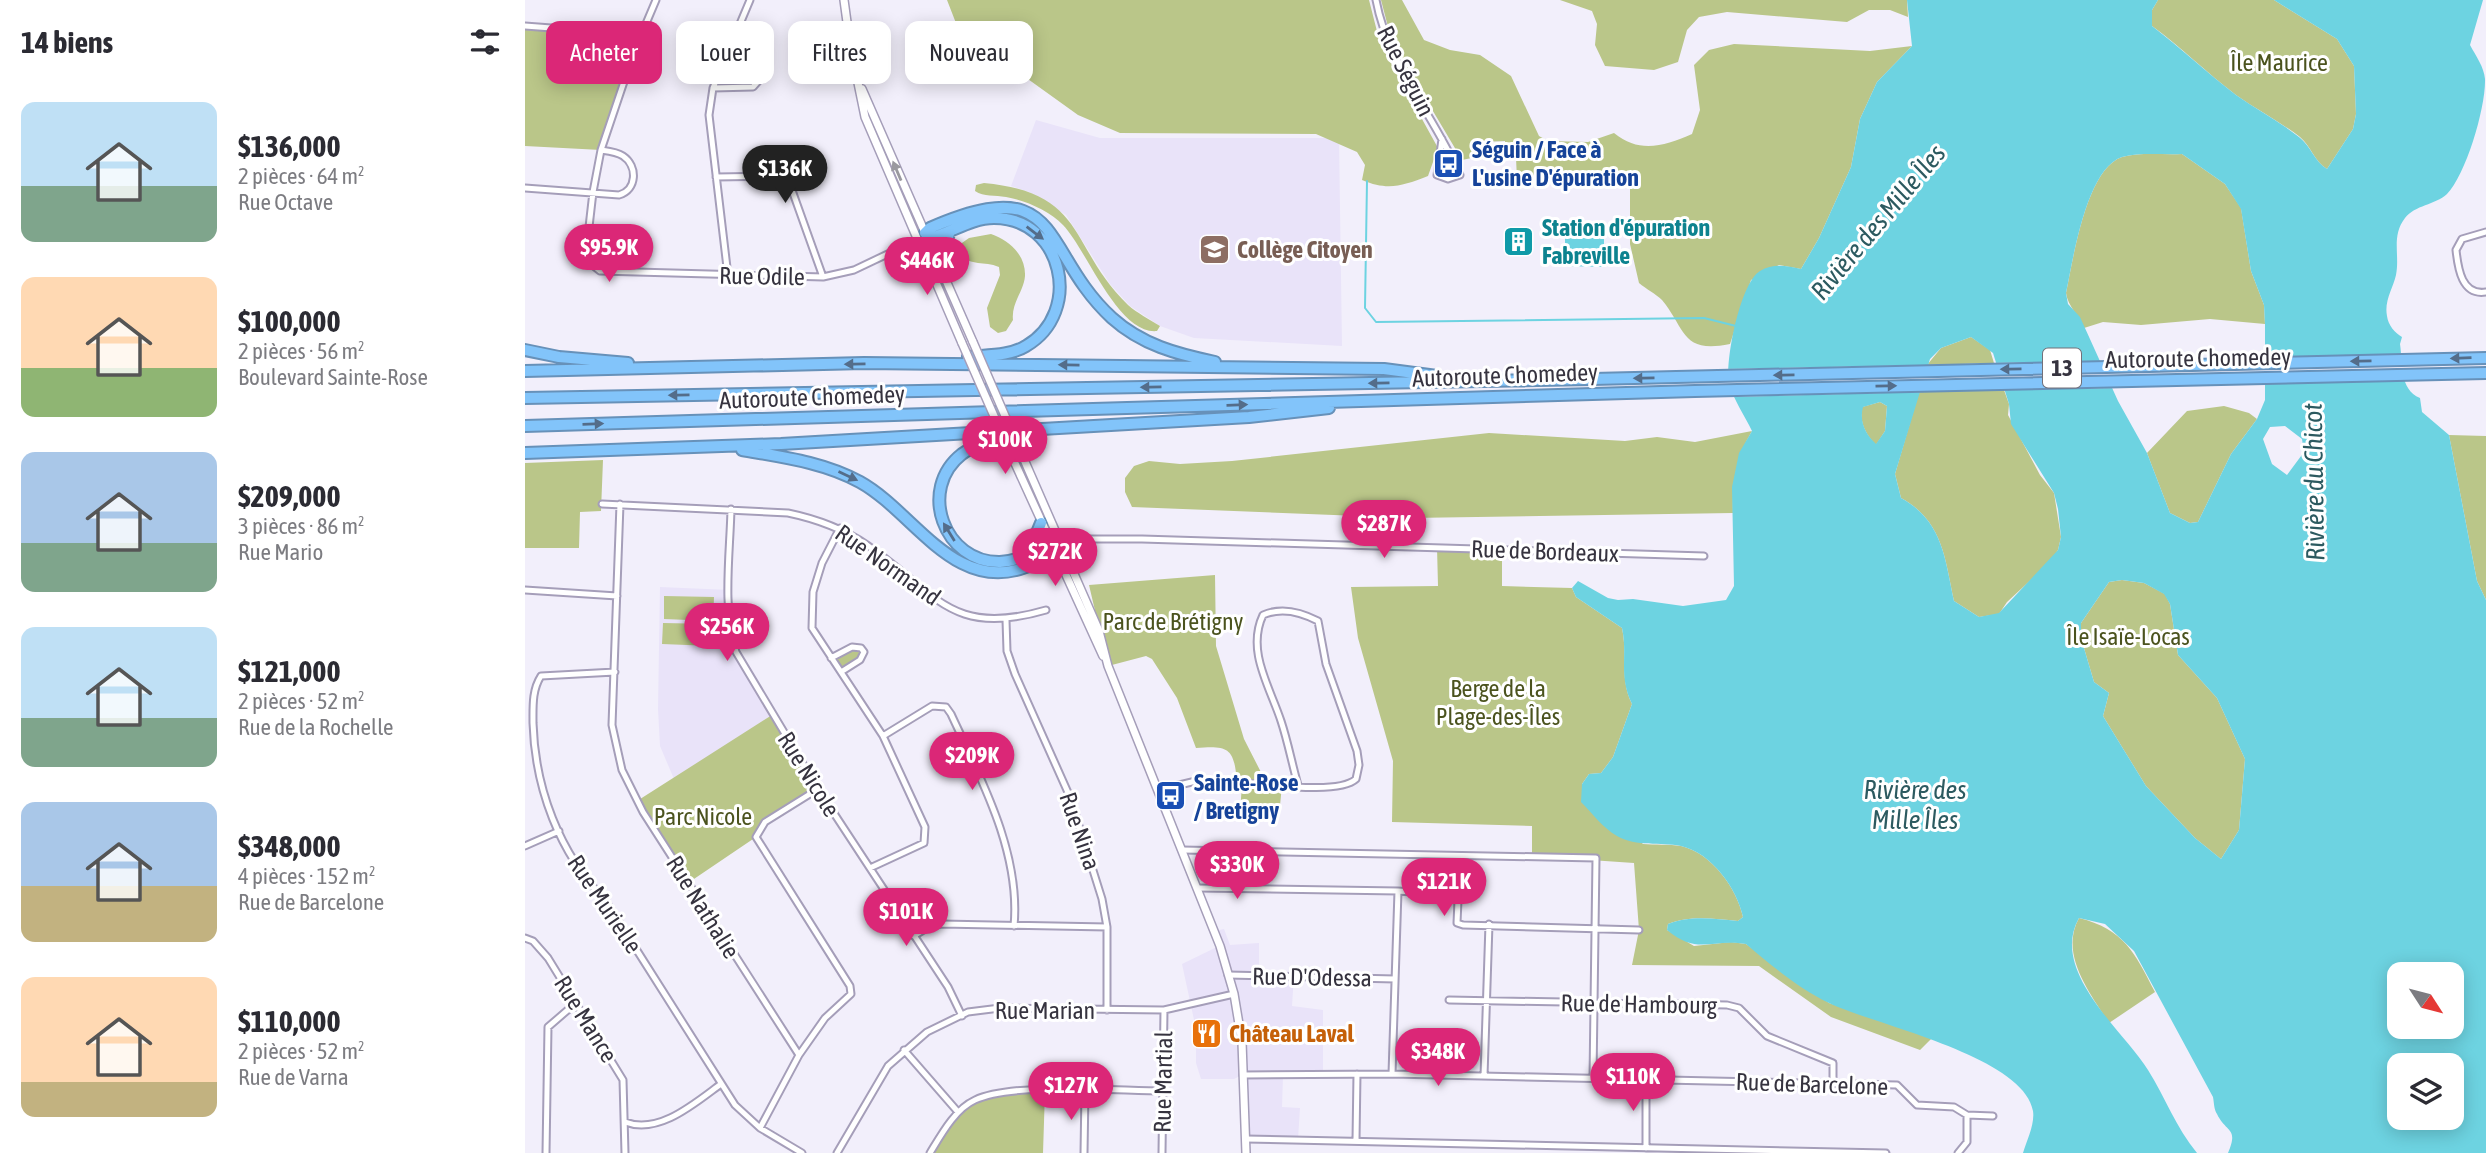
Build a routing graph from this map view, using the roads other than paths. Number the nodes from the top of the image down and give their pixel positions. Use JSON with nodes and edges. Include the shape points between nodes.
{"nodes":[{"id":1,"x":656,"y":0,"type":"edge"},
{"id":2,"x":750,"y":0,"type":"edge"},
{"id":3,"x":845,"y":0,"type":"edge"},
{"id":4,"x":1375,"y":0,"type":"edge"},
{"id":5,"x":647,"y":21,"type":"edge"},
{"id":6,"x":741,"y":21,"type":"edge"},
{"id":7,"x":525,"y":26,"type":"edge"},
{"id":8,"x":546,"y":28,"type":"edge"},
{"id":9,"x":623,"y":84,"type":"edge"},
{"id":10,"x":715,"y":84,"type":"edge"},
{"id":11,"x":756,"y":84,"type":"edge"},
{"id":12,"x":713,"y":88,"type":"junction"},
{"id":13,"x":1441,"y":139,"type":"junction"},
{"id":14,"x":601,"y":149,"type":"junction"},
{"id":15,"x":716,"y":177,"type":"junction"},
{"id":16,"x":525,"y":188,"type":"edge"},
{"id":17,"x":593,"y":192,"type":"junction"},
{"id":18,"x":950,"y":231,"type":"junction"},
{"id":19,"x":2486,"y":232,"type":"edge"},
{"id":20,"x":923,"y":238,"type":"junction"},
{"id":21,"x":938,"y":264,"type":"junction"},
{"id":22,"x":728,"y":276,"type":"junction"},
{"id":23,"x":823,"y":277,"type":"junction"},
{"id":24,"x":2486,"y":292,"type":"edge"},
{"id":25,"x":525,"y":350,"type":"edge"},
{"id":26,"x":2486,"y":358,"type":"edge"},
{"id":27,"x":923,"y":363,"type":"junction"},
{"id":28,"x":1235,"y":367,"type":"junction"},
{"id":29,"x":683,"y":368,"type":"junction"},
{"id":30,"x":525,"y":371,"type":"edge"},
{"id":31,"x":2486,"y":373,"type":"edge"},
{"id":32,"x":1471,"y":381,"type":"junction"},
{"id":33,"x":525,"y":398,"type":"edge"},
{"id":34,"x":1409,"y":400,"type":"junction"},
{"id":35,"x":525,"y":426,"type":"edge"},
{"id":36,"x":1045,"y":428,"type":"junction"},
{"id":37,"x":722,"y":447,"type":"junction"},
{"id":38,"x":525,"y":453,"type":"edge"},
{"id":39,"x":602,"y":503,"type":"dead end"},
{"id":40,"x":620,"y":504,"type":"junction"},
{"id":41,"x":731,"y":509,"type":"junction"},
{"id":42,"x":1041,"y":523,"type":"junction"},
{"id":43,"x":840,"y":528,"type":"junction"},
{"id":44,"x":1055,"y":549,"type":"junction"},
{"id":45,"x":1028,"y":555,"type":"junction"},
{"id":46,"x":1704,"y":556,"type":"dead end"},
{"id":47,"x":525,"y":590,"type":"edge"},
{"id":48,"x":617,"y":596,"type":"junction"},
{"id":49,"x":1046,"y":610,"type":"dead end"},
{"id":50,"x":1006,"y":620,"type":"junction"},
{"id":51,"x":831,"y":658,"type":"junction"},
{"id":52,"x":841,"y":672,"type":"junction"},
{"id":53,"x":615,"y":673,"type":"junction"},
{"id":54,"x":883,"y":736,"type":"junction"},
{"id":55,"x":534,"y":754,"type":"junction"},
{"id":56,"x":525,"y":759,"type":"edge"},
{"id":57,"x":1298,"y":785,"type":"junction"},
{"id":58,"x":818,"y":789,"type":"junction"},
{"id":59,"x":1158,"y":790,"type":"junction"},
{"id":60,"x":559,"y":831,"type":"junction"},
{"id":61,"x":525,"y":846,"type":"edge"},
{"id":62,"x":1182,"y":849,"type":"junction"},
{"id":63,"x":870,"y":868,"type":"junction"},
{"id":64,"x":1196,"y":888,"type":"junction"},
{"id":65,"x":1398,"y":891,"type":"junction"},
{"id":66,"x":1489,"y":925,"type":"junction"},
{"id":67,"x":1014,"y":926,"type":"junction"},
{"id":68,"x":1107,"y":927,"type":"junction"},
{"id":69,"x":1595,"y":928,"type":"junction"},
{"id":70,"x":1639,"y":930,"type":"dead end"},
{"id":71,"x":914,"y":936,"type":"junction"},
{"id":72,"x":525,"y":938,"type":"edge"},
{"id":73,"x":1229,"y":975,"type":"junction"},
{"id":74,"x":1395,"y":979,"type":"junction"},
{"id":75,"x":1234,"y":994,"type":"junction"},
{"id":76,"x":1449,"y":1000,"type":"dead end"},
{"id":77,"x":1487,"y":1001,"type":"junction"},
{"id":78,"x":577,"y":1003,"type":"junction"},
{"id":79,"x":1593,"y":1004,"type":"junction"},
{"id":80,"x":1107,"y":1010,"type":"junction"},
{"id":81,"x":1164,"y":1010,"type":"junction"},
{"id":82,"x":962,"y":1016,"type":"junction"},
{"id":83,"x":904,"y":1050,"type":"junction"},
{"id":84,"x":799,"y":1055,"type":"junction"},
{"id":85,"x":1357,"y":1074,"type":"junction"},
{"id":86,"x":1392,"y":1074,"type":"junction"},
{"id":87,"x":1243,"y":1075,"type":"junction"},
{"id":88,"x":1484,"y":1076,"type":"junction"},
{"id":89,"x":1593,"y":1078,"type":"junction"},
{"id":90,"x":1646,"y":1079,"type":"junction"},
{"id":91,"x":1833,"y":1083,"type":"junction"},
{"id":92,"x":721,"y":1084,"type":"junction"},
{"id":93,"x":1085,"y":1091,"type":"junction"},
{"id":94,"x":1163,"y":1091,"type":"junction"},
{"id":95,"x":958,"y":1112,"type":"junction"},
{"id":96,"x":1966,"y":1115,"type":"junction"},
{"id":97,"x":1993,"y":1116,"type":"dead end"},
{"id":98,"x":625,"y":1122,"type":"junction"},
{"id":99,"x":760,"y":1128,"type":"junction"},
{"id":100,"x":1246,"y":1139,"type":"junction"},
{"id":101,"x":1356,"y":1140,"type":"junction"},
{"id":102,"x":1646,"y":1148,"type":"junction"},
{"id":103,"x":546,"y":1153,"type":"edge"},
{"id":104,"x":625,"y":1153,"type":"edge"},
{"id":105,"x":801,"y":1153,"type":"edge"},
{"id":106,"x":838,"y":1153,"type":"edge"},
{"id":107,"x":930,"y":1153,"type":"edge"},
{"id":108,"x":1084,"y":1153,"type":"edge"},
{"id":109,"x":1162,"y":1153,"type":"edge"},
{"id":110,"x":1246,"y":1153,"type":"edge"},
{"id":111,"x":1886,"y":1153,"type":"edge"},
{"id":112,"x":1958,"y":1153,"type":"edge"}],
"edges":[{"from":1,"to":5,"type":"street","name":"Rue Odile"},
{"from":2,"to":6,"type":"street"},
{"from":3,"to":20,"type":"street","via":[[858,79]]},
{"from":4,"to":13,"type":"street","name":"Rue Séguin","via":[[1387,43]]},
{"from":7,"to":8,"type":"street"},
{"from":9,"to":14,"type":"street","name":"Rue Odile"},
{"from":10,"to":12,"type":"street"},
{"from":11,"to":12,"type":"street"},
{"from":12,"to":15,"type":"street","via":[[709,115]]},
{"from":13,"to":13,"type":"street","name":"Rue Séguin","via":[[1460,175],[1448,179],[1437,175]]},
{"from":14,"to":17,"type":"street","name":"Rue Odile"},
{"from":14,"to":17,"type":"street","via":[[629,161],[633,187],[619,195]]},
{"from":15,"to":22,"type":"street"},
{"from":15,"to":23,"type":"street","via":[[788,179]]},
{"from":16,"to":17,"type":"street"},
{"from":17,"to":22,"type":"street","name":"Rue Odile","via":[[586,253],[600,271]]},
{"from":18,"to":20,"type":"highway"},
{"from":18,"to":21,"type":"highway"},
{"from":18,"to":27,"type":"highway","one_way":true,"via":[[997,218],[1033,230],[1058,264],[1059,300],[1046,328],[1017,351]]},
{"from":19,"to":24,"type":"street","via":[[2462,239],[2456,250],[2467,287]]},
{"from":20,"to":21,"type":"street"},
{"from":20,"to":23,"type":"street","name":"Rue Odile","via":[[854,270]]},
{"from":20,"to":28,"type":"highway","via":[[930,228],[981,208],[1028,214],[1054,234],[1091,294],[1121,325],[1162,349]]},
{"from":20,"to":42,"type":"street","bridge":true},
{"from":21,"to":44,"type":"street","bridge":true,"via":[[1019,448]]},
{"from":22,"to":23,"type":"street","name":"Rue Odile"},
{"from":25,"to":29,"type":"highway"},
{"from":26,"to":32,"type":"highway","name":"Autoroute Chomedey","number":"13","one_way":true},
{"from":28,"to":27,"type":"highway","one_way":true},
{"from":27,"to":29,"type":"highway","one_way":true},
{"from":28,"to":32,"type":"highway","via":[[1384,369]]},
{"from":29,"to":30,"type":"highway"},
{"from":34,"to":31,"type":"highway","name":"Autoroute Chomedey","number":"13","one_way":true},
{"from":32,"to":33,"type":"highway","name":"Autoroute Chomedey","number":"13","one_way":true},
{"from":35,"to":34,"type":"highway","name":"Autoroute Chomedey","number":"13","one_way":true},
{"from":34,"to":36,"type":"highway","via":[[1249,417]]},
{"from":36,"to":37,"type":"highway"},
{"from":45,"to":36,"type":"highway","one_way":true,"via":[[994,561],[967,553],[944,527],[938,499],[948,470],[964,452]]},
{"from":37,"to":38,"type":"highway"},
{"from":37,"to":44,"type":"highway","one_way":true,"via":[[804,461],[850,477],[883,497],[944,552],[969,568],[1007,572]]},
{"from":39,"to":40,"type":"street","name":"Rue Normand"},
{"from":40,"to":41,"type":"street","name":"Rue Normand"},
{"from":40,"to":48,"type":"street","name":"Rue Nathalie"},
{"from":41,"to":43,"type":"street","name":"Rue Normand","via":[[788,513]]},
{"from":41,"to":58,"type":"street","name":"Rue Nicole","via":[[732,639]]},
{"from":42,"to":44,"type":"street"},
{"from":42,"to":45,"type":"highway"},
{"from":43,"to":50,"type":"street","name":"Rue Normand","via":[[955,612]]},
{"from":43,"to":51,"type":"street","via":[[813,592],[812,628]]},
{"from":44,"to":45,"type":"highway"},
{"from":44,"to":46,"type":"street","name":"Rue de Bordeaux","via":[[1087,539],[1142,539]]},
{"from":44,"to":59,"type":"street"},
{"from":47,"to":48,"type":"street"},
{"from":48,"to":53,"type":"street","name":"Rue Nathalie"},
{"from":49,"to":50,"type":"street","name":"Rue Normand"},
{"from":50,"to":68,"type":"street","name":"Rue Nina","via":[[1007,651],[1070,797]]},
{"from":51,"to":52,"type":"street"},
{"from":51,"to":52,"type":"street","via":[[861,648],[860,660]]},
{"from":52,"to":54,"type":"street"},
{"from":53,"to":55,"type":"street","name":"Rue Murielle","via":[[541,676],[533,704]]},
{"from":53,"to":84,"type":"street","name":"Rue Nathalie","via":[[612,725],[622,770],[656,832]]},
{"from":54,"to":63,"type":"street","via":[[927,839]]},
{"from":54,"to":67,"type":"street","via":[[932,706],[946,707],[951,714],[995,813],[1015,892]]},
{"from":55,"to":56,"type":"street"},
{"from":55,"to":60,"type":"street","name":"Rue Murielle","via":[[540,785]]},
{"from":57,"to":57,"type":"street","via":[[1339,787],[1356,779],[1360,765],[1326,664],[1318,621],[1303,613],[1273,611],[1263,615],[1256,629],[1258,654]]},
{"from":57,"to":59,"type":"street","via":[[1196,781]]},
{"from":58,"to":63,"type":"street","name":"Rue Nicole"},
{"from":58,"to":84,"type":"street","via":[[765,822],[756,837],[850,986],[851,994],[825,1018]]},
{"from":59,"to":62,"type":"street"},
{"from":60,"to":61,"type":"street"},
{"from":60,"to":92,"type":"street","name":"Rue Murielle"},
{"from":62,"to":64,"type":"street"},
{"from":62,"to":69,"type":"street","via":[[1596,859]]},
{"from":63,"to":71,"type":"street","name":"Rue Nicole"},
{"from":64,"to":65,"type":"street"},
{"from":64,"to":73,"type":"street"},
{"from":65,"to":66,"type":"street","via":[[1453,895],[1458,900],[1457,923]]},
{"from":65,"to":74,"type":"street"},
{"from":66,"to":69,"type":"street"},
{"from":66,"to":77,"type":"street"},
{"from":67,"to":68,"type":"street"},
{"from":67,"to":71,"type":"street","via":[[942,924]]},
{"from":68,"to":80,"type":"street","name":"Rue Nina"},
{"from":69,"to":70,"type":"street"},
{"from":69,"to":79,"type":"street"},
{"from":71,"to":82,"type":"street","name":"Rue Nicole"},
{"from":72,"to":78,"type":"street","name":"Rue Mance","via":[[548,958]]},
{"from":73,"to":74,"type":"street","name":"Rue D'Odessa"},
{"from":73,"to":75,"type":"street"},
{"from":74,"to":86,"type":"street"},
{"from":75,"to":81,"type":"street","name":"Rue Marian"},
{"from":75,"to":87,"type":"street"},
{"from":76,"to":77,"type":"street","name":"Rue de Hambourg"},
{"from":77,"to":79,"type":"street","name":"Rue de Hambourg"},
{"from":77,"to":88,"type":"street"},
{"from":78,"to":98,"type":"street","name":"Rue Mance","via":[[623,1080]]},
{"from":78,"to":103,"type":"street","via":[[548,1027]]},
{"from":79,"to":89,"type":"street"},
{"from":79,"to":91,"type":"street","name":"Rue de Hambourg","via":[[1708,1003],[1739,1008],[1767,1036],[1833,1063]]},
{"from":80,"to":81,"type":"street","name":"Rue Marian"},
{"from":80,"to":82,"type":"street","name":"Rue Marian","via":[[1000,1008]]},
{"from":81,"to":94,"type":"street","name":"Rue Martial"},
{"from":82,"to":83,"type":"street","name":"Rue Marian","via":[[927,1032]]},
{"from":83,"to":95,"type":"street"},
{"from":83,"to":106,"type":"street","name":"Rue Marian","via":[[878,1081]]},
{"from":84,"to":99,"type":"street"},
{"from":85,"to":86,"type":"street","name":"Rue de Barcelone"},
{"from":85,"to":87,"type":"street","name":"Rue de Barcelone"},
{"from":85,"to":101,"type":"street"},
{"from":86,"to":88,"type":"street","name":"Rue de Barcelone"},
{"from":87,"to":100,"type":"street"},
{"from":88,"to":89,"type":"street","name":"Rue de Barcelone"},
{"from":89,"to":90,"type":"street","name":"Rue de Barcelone"},
{"from":90,"to":91,"type":"street","name":"Rue de Barcelone"},
{"from":90,"to":102,"type":"street"},
{"from":91,"to":96,"type":"street","name":"Rue de Barcelone","via":[[1897,1085],[1917,1105],[1954,1107]]},
{"from":92,"to":98,"type":"street","via":[[659,1123],[639,1127]]},
{"from":92,"to":99,"type":"street","name":"Rue Murielle"},
{"from":93,"to":94,"type":"street"},
{"from":93,"to":95,"type":"street","via":[[1004,1090],[974,1100]]},
{"from":93,"to":108,"type":"street"},
{"from":94,"to":109,"type":"street","name":"Rue Martial"},
{"from":95,"to":107,"type":"street"},
{"from":96,"to":97,"type":"street","name":"Rue de Barcelone"},
{"from":96,"to":112,"type":"street","via":[[1967,1143]]},
{"from":98,"to":104,"type":"street","name":"Rue Mance"},
{"from":99,"to":105,"type":"street","name":"Rue Murielle"},
{"from":100,"to":101,"type":"street"},
{"from":100,"to":110,"type":"street"},
{"from":101,"to":102,"type":"street"},
{"from":102,"to":111,"type":"street"}]}
